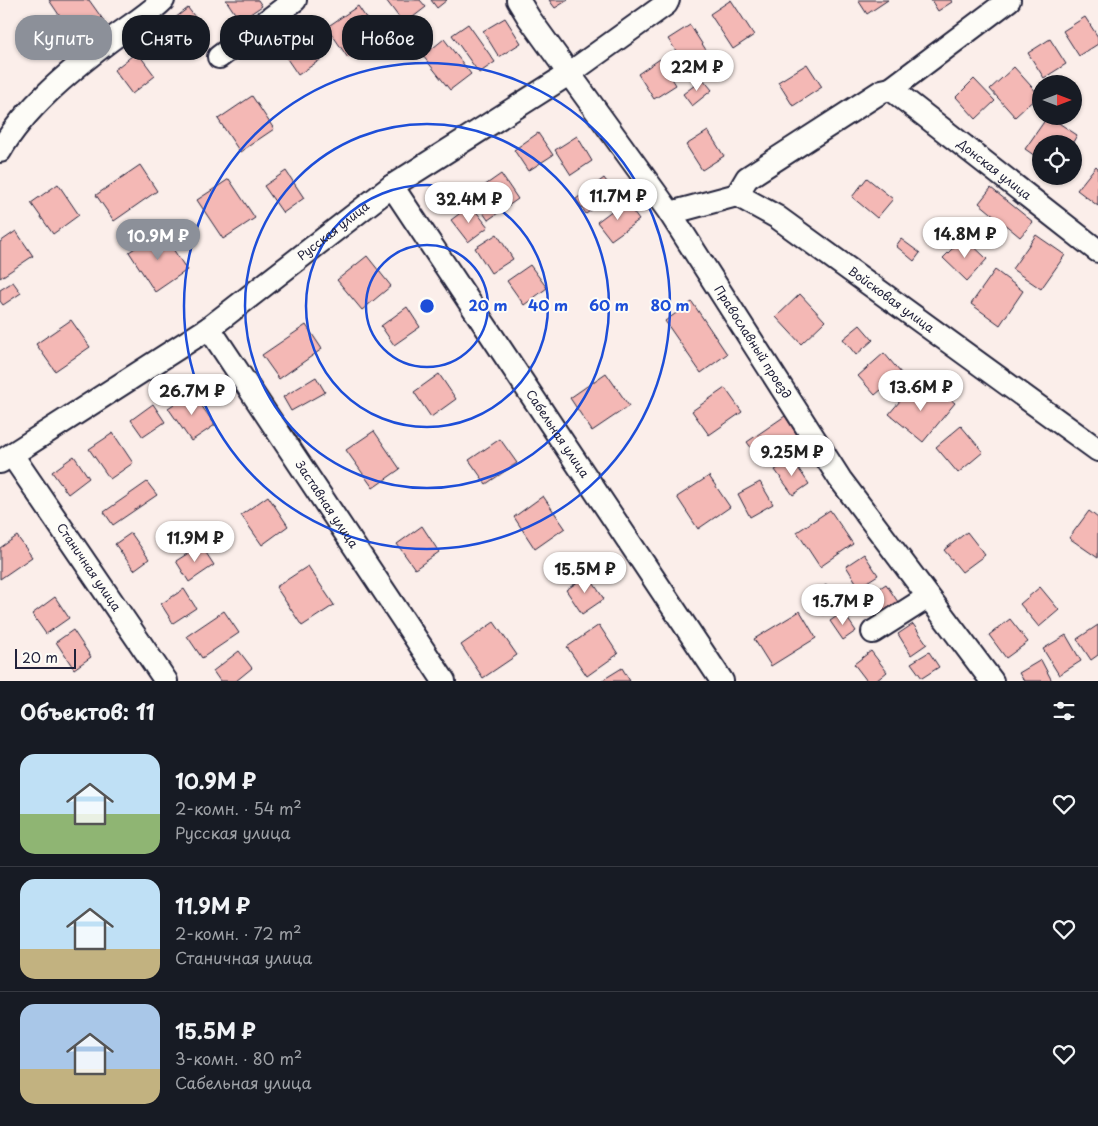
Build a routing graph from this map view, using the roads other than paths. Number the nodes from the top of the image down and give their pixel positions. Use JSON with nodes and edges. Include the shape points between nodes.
{"nodes":[{"id":1,"x":163,"y":0,"type":"edge"},
{"id":2,"x":295,"y":0,"type":"edge"},
{"id":3,"x":518,"y":0,"type":"edge"},
{"id":4,"x":668,"y":0,"type":"edge"},
{"id":5,"x":1009,"y":0,"type":"edge"},
{"id":6,"x":219,"y":57,"type":"dead end"},
{"id":7,"x":570,"y":73,"type":"junction"},
{"id":8,"x":891,"y":89,"type":"junction"},
{"id":9,"x":0,"y":150,"type":"edge"},
{"id":10,"x":392,"y":186,"type":"junction"},
{"id":11,"x":737,"y":195,"type":"junction"},
{"id":12,"x":670,"y":213,"type":"junction"},
{"id":13,"x":1098,"y":250,"type":"edge"},
{"id":14,"x":209,"y":328,"type":"junction"},
{"id":15,"x":1098,"y":450,"type":"edge"},
{"id":16,"x":6,"y":458,"type":"edge"},
{"id":17,"x":928,"y":597,"type":"junction"},
{"id":18,"x":873,"y":632,"type":"dead end"},
{"id":19,"x":166,"y":681,"type":"edge"},
{"id":20,"x":444,"y":681,"type":"edge"},
{"id":21,"x":722,"y":681,"type":"edge"},
{"id":22,"x":992,"y":681,"type":"edge"}],
"edges":[{"from":1,"to":9,"type":"street","via":[[107,42],[36,104],[10,132]]},
{"from":2,"to":6,"type":"street"},
{"from":3,"to":7,"type":"street","name":"Православный проезд"},
{"from":4,"to":7,"type":"street","name":"Русская улица"},
{"from":5,"to":8,"type":"street"},
{"from":7,"to":10,"type":"street","name":"Русская улица"},
{"from":7,"to":12,"type":"street","name":"Православный проезд"},
{"from":8,"to":11,"type":"street","via":[[882,91],[747,178]]},
{"from":8,"to":13,"type":"street","name":"Донская улица"},
{"from":10,"to":14,"type":"street","name":"Русская улица"},
{"from":10,"to":21,"type":"street","name":"Сабельная улица"},
{"from":11,"to":12,"type":"street"},
{"from":11,"to":15,"type":"street","name":"Войсковая улица","via":[[777,217]]},
{"from":12,"to":17,"type":"street","name":"Православный проезд","via":[[840,479]]},
{"from":14,"to":16,"type":"street","name":"Русская улица"},
{"from":14,"to":20,"type":"street","name":"Заставная улица"},
{"from":16,"to":19,"type":"street","name":"Станичная улица"},
{"from":17,"to":18,"type":"street"},
{"from":17,"to":22,"type":"street","name":"Православный проезд"}]}
